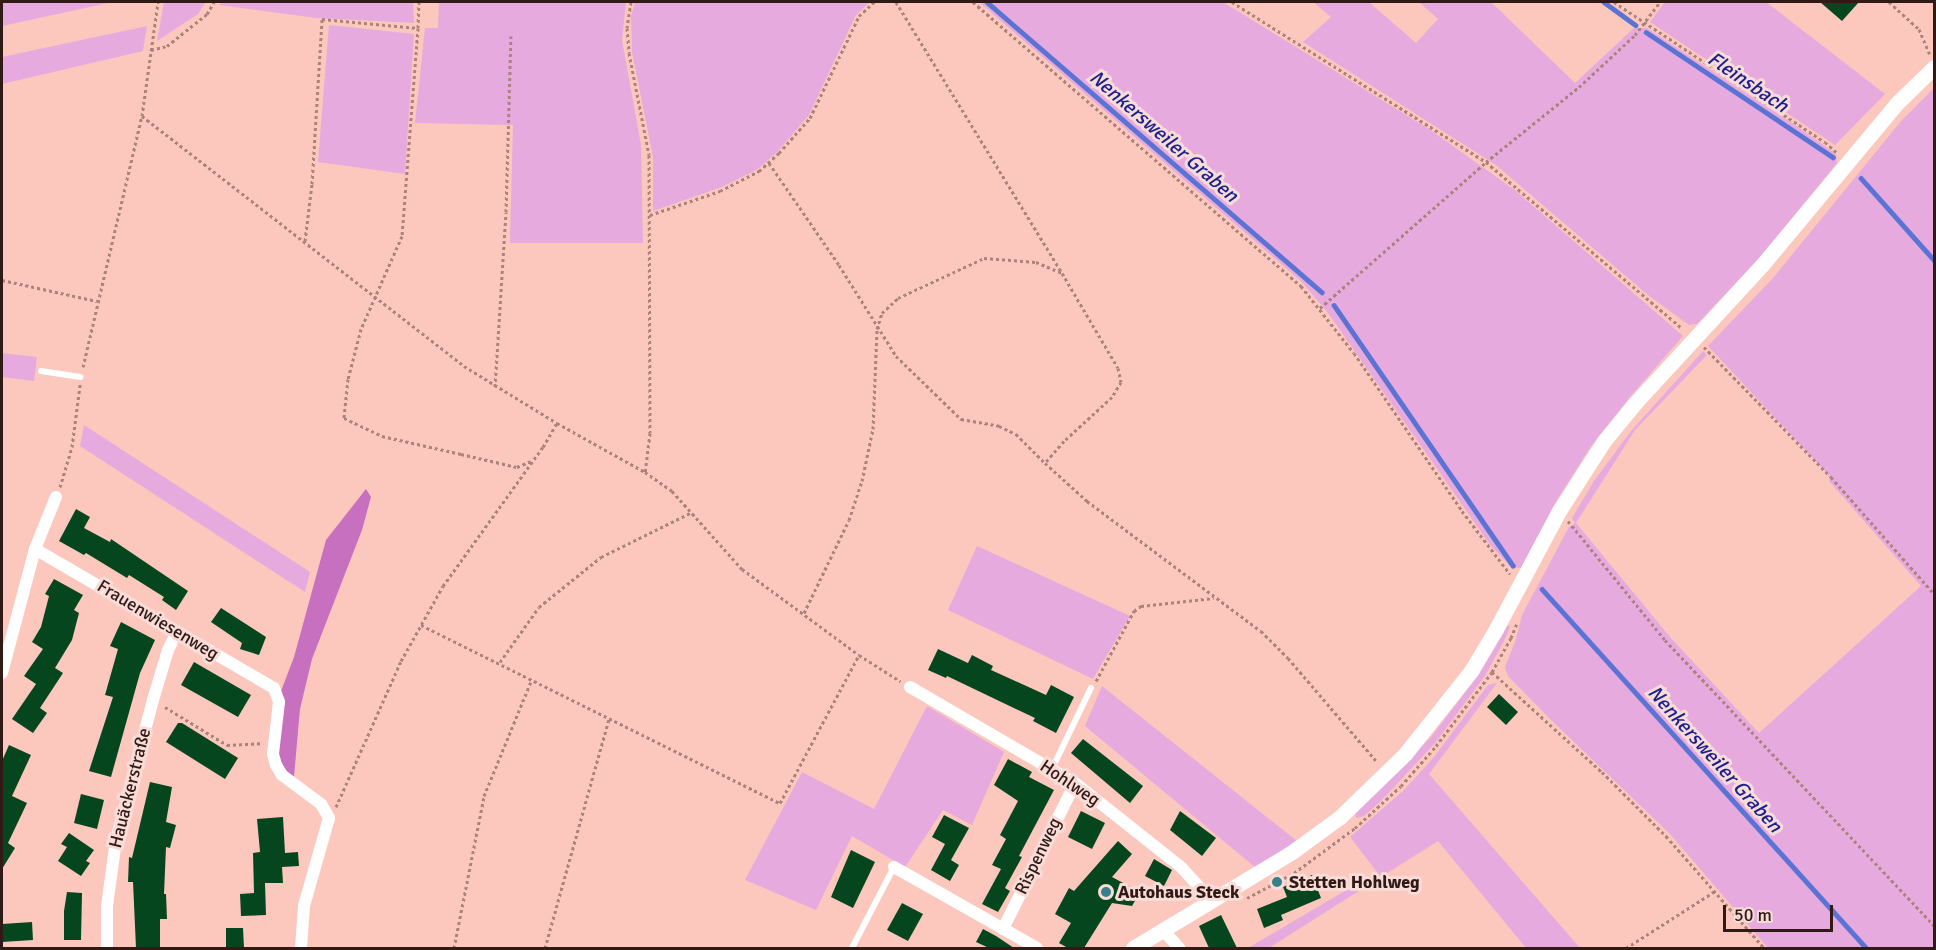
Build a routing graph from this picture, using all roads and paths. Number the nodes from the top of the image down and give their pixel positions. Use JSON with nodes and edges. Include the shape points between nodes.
{"nodes":[{"id":1,"x":158,"y":2,"type":"edge"},
{"id":2,"x":214,"y":2,"type":"edge"},
{"id":3,"x":419,"y":2,"type":"edge"},
{"id":4,"x":631,"y":2,"type":"edge"},
{"id":5,"x":874,"y":2,"type":"edge"},
{"id":6,"x":896,"y":2,"type":"edge"},
{"id":7,"x":973,"y":2,"type":"edge"},
{"id":8,"x":1232,"y":2,"type":"edge"},
{"id":9,"x":1614,"y":2,"type":"edge"},
{"id":10,"x":1660,"y":2,"type":"edge"},
{"id":11,"x":1889,"y":2,"type":"edge"},
{"id":12,"x":1645,"y":24,"type":"junction"},
{"id":13,"x":418,"y":28,"type":"junction"},
{"id":14,"x":511,"y":36,"type":"dead end"},
{"id":15,"x":151,"y":50,"type":"junction"},
{"id":16,"x":1934,"y":67,"type":"edge"},
{"id":17,"x":142,"y":116,"type":"junction"},
{"id":18,"x":1486,"y":162,"type":"junction"},
{"id":19,"x":1847,"y":162,"type":"junction"},
{"id":20,"x":769,"y":163,"type":"junction"},
{"id":21,"x":649,"y":215,"type":"junction"},
{"id":22,"x":305,"y":241,"type":"junction"},
{"id":23,"x":1062,"y":273,"type":"junction"},
{"id":24,"x":2,"y":280,"type":"edge"},
{"id":25,"x":375,"y":298,"type":"junction"},
{"id":26,"x":97,"y":301,"type":"junction"},
{"id":27,"x":1320,"y":308,"type":"junction"},
{"id":28,"x":877,"y":329,"type":"junction"},
{"id":29,"x":1711,"y":339,"type":"dead end"},
{"id":30,"x":1699,"y":343,"type":"junction"},
{"id":31,"x":1696,"y":354,"type":"dead end"},
{"id":32,"x":41,"y":371,"type":"dead end"},
{"id":33,"x":81,"y":377,"type":"junction"},
{"id":34,"x":495,"y":387,"type":"junction"},
{"id":35,"x":557,"y":423,"type":"junction"},
{"id":36,"x":531,"y":461,"type":"junction"},
{"id":37,"x":1045,"y":463,"type":"junction"},
{"id":38,"x":645,"y":472,"type":"junction"},
{"id":39,"x":56,"y":497,"type":"joint"},
{"id":40,"x":692,"y":512,"type":"junction"},
{"id":41,"x":1566,"y":515,"type":"junction"},
{"id":42,"x":1562,"y":531,"type":"dead end"},
{"id":43,"x":35,"y":549,"type":"junction"},
{"id":44,"x":1519,"y":585,"type":"junction"},
{"id":45,"x":1935,"y":594,"type":"edge"},
{"id":46,"x":1214,"y":598,"type":"junction"},
{"id":47,"x":804,"y":613,"type":"junction"},
{"id":48,"x":1518,"y":620,"type":"dead end"},
{"id":49,"x":421,"y":625,"type":"junction"},
{"id":50,"x":177,"y":632,"type":"junction"},
{"id":51,"x":859,"y":655,"type":"junction"},
{"id":52,"x":500,"y":662,"type":"junction"},
{"id":53,"x":2,"y":673,"type":"edge"},
{"id":54,"x":532,"y":679,"type":"junction"},
{"id":55,"x":910,"y":687,"type":"joint"},
{"id":56,"x":1091,"y":688,"type":"joint"},
{"id":57,"x":153,"y":700,"type":"junction"},
{"id":58,"x":609,"y":719,"type":"junction"},
{"id":59,"x":262,"y":742,"type":"dead end"},
{"id":60,"x":1374,"y":758,"type":"dead end"},
{"id":61,"x":1052,"y":769,"type":"junction"},
{"id":62,"x":1075,"y":783,"type":"junction"},
{"id":63,"x":329,"y":818,"type":"junction"},
{"id":64,"x":894,"y":867,"type":"joint"},
{"id":65,"x":1715,"y":891,"type":"junction"},
{"id":66,"x":1212,"y":901,"type":"junction"},
{"id":67,"x":1935,"y":925,"type":"edge"},
{"id":68,"x":1003,"y":929,"type":"junction"},
{"id":69,"x":1163,"y":930,"type":"junction"},
{"id":70,"x":107,"y":948,"type":"edge"},
{"id":71,"x":301,"y":948,"type":"edge"},
{"id":72,"x":454,"y":948,"type":"edge"},
{"id":73,"x":545,"y":948,"type":"edge"},
{"id":74,"x":852,"y":948,"type":"edge"},
{"id":75,"x":1037,"y":948,"type":"edge"},
{"id":76,"x":1133,"y":948,"type":"edge"},
{"id":77,"x":1179,"y":948,"type":"edge"},
{"id":78,"x":1626,"y":948,"type":"edge"},
{"id":79,"x":1764,"y":948,"type":"edge"}],
"edges":[{"from":1,"to":15,"type":"path"},
{"from":2,"to":15,"type":"path","via":[[207,14],[167,46]]},
{"from":3,"to":13,"type":"path"},
{"from":4,"to":21,"type":"path","via":[[629,52],[649,155]]},
{"from":5,"to":20,"type":"path","via":[[859,16],[810,117]]},
{"from":6,"to":23,"type":"path"},
{"from":7,"to":27,"type":"path","via":[[1301,286]]},
{"from":8,"to":18,"type":"path"},
{"from":9,"to":12,"type":"path"},
{"from":10,"to":12,"type":"path"},
{"from":11,"to":16,"type":"path","via":[[1920,29]]},
{"from":12,"to":18,"type":"path","via":[[1579,87]]},
{"from":12,"to":19,"type":"path","via":[[1825,142]]},
{"from":13,"to":22,"type":"path","via":[[322,19]]},
{"from":13,"to":25,"type":"path","via":[[402,236]]},
{"from":14,"to":34,"type":"path","via":[[506,212]]},
{"from":15,"to":17,"type":"path"},
{"from":16,"to":19,"type":"street","via":[[1896,104]]},
{"from":17,"to":22,"type":"path"},
{"from":17,"to":26,"type":"path"},
{"from":18,"to":27,"type":"path"},
{"from":18,"to":30,"type":"path"},
{"from":19,"to":30,"type":"street"},
{"from":20,"to":21,"type":"path","via":[[720,191]]},
{"from":20,"to":28,"type":"path","via":[[839,265]]},
{"from":21,"to":38,"type":"path","via":[[650,433]]},
{"from":22,"to":25,"type":"path"},
{"from":23,"to":28,"type":"path","via":[[1036,262],[984,258],[898,298],[882,313]]},
{"from":23,"to":37,"type":"path","via":[[1118,368],[1121,382],[1112,397]]},
{"from":24,"to":26,"type":"path"},
{"from":25,"to":34,"type":"path"},
{"from":25,"to":36,"type":"path","via":[[361,329],[348,379],[344,418],[382,436],[450,452],[517,467]]},
{"from":26,"to":33,"type":"path"},
{"from":27,"to":44,"type":"path","via":[[1462,511]]},
{"from":28,"to":37,"type":"path","via":[[896,356],[961,419],[999,426],[1016,434]]},
{"from":28,"to":47,"type":"path","via":[[873,429],[862,481],[849,520]]},
{"from":29,"to":30,"type":"path"},
{"from":30,"to":31,"type":"path"},
{"from":30,"to":41,"type":"street","via":[[1604,441]]},
{"from":30,"to":45,"type":"path","via":[[1831,477]]},
{"from":32,"to":33,"type":"lane"},
{"from":33,"to":39,"type":"path","via":[[72,447]]},
{"from":34,"to":35,"type":"path"},
{"from":35,"to":36,"type":"path"},
{"from":35,"to":38,"type":"path"},
{"from":36,"to":49,"type":"path","via":[[443,586]]},
{"from":37,"to":46,"type":"path","via":[[1087,501]]},
{"from":38,"to":40,"type":"path","via":[[672,491]]},
{"from":39,"to":43,"type":"street"},
{"from":40,"to":47,"type":"path","via":[[742,568]]},
{"from":40,"to":52,"type":"path","via":[[601,557],[539,607]]},
{"from":41,"to":42,"type":"path"},
{"from":41,"to":44,"type":"street"},
{"from":41,"to":67,"type":"path","via":[[1665,640]]},
{"from":43,"to":50,"type":"street","name":"Frauenwiesenweg"},
{"from":43,"to":53,"type":"street"},
{"from":44,"to":66,"type":"street","via":[[1496,629],[1446,704],[1406,754],[1370,790],[1292,852]]},
{"from":46,"to":56,"type":"path","via":[[1134,610]]},
{"from":46,"to":60,"type":"path","via":[[1261,631]]},
{"from":47,"to":51,"type":"path"},
{"from":48,"to":65,"type":"path","via":[[1492,672],[1602,772]]},
{"from":49,"to":52,"type":"path"},
{"from":49,"to":63,"type":"path","via":[[401,661],[341,800]]},
{"from":50,"to":57,"type":"street","name":"Hauäckerstraße"},
{"from":50,"to":63,"type":"street","name":"Frauenwiesenweg","via":[[274,688],[278,720],[273,754],[276,765],[282,775],[321,804]]},
{"from":51,"to":55,"type":"path"},
{"from":51,"to":58,"type":"path","via":[[780,803]]},
{"from":52,"to":54,"type":"path"},
{"from":54,"to":58,"type":"path"},
{"from":54,"to":72,"type":"path","via":[[484,796]]},
{"from":55,"to":61,"type":"street","name":"Hohlweg"},
{"from":56,"to":61,"type":"lane"},
{"from":57,"to":59,"type":"path","via":[[227,745]]},
{"from":57,"to":70,"type":"street","name":"Hauäckerstraße","via":[[112,861]]},
{"from":58,"to":73,"type":"path"},
{"from":61,"to":62,"type":"street","name":"Hohlweg"},
{"from":62,"to":66,"type":"street","name":"Hohlweg","via":[[1181,867]]},
{"from":62,"to":68,"type":"street","name":"Rispenweg"},
{"from":63,"to":71,"type":"street","via":[[306,896]]},
{"from":64,"to":68,"type":"street"},
{"from":64,"to":74,"type":"lane"},
{"from":65,"to":78,"type":"path"},
{"from":65,"to":79,"type":"path"},
{"from":66,"to":69,"type":"street"},
{"from":68,"to":75,"type":"street"},
{"from":69,"to":76,"type":"street"},
{"from":69,"to":77,"type":"street"}]}
